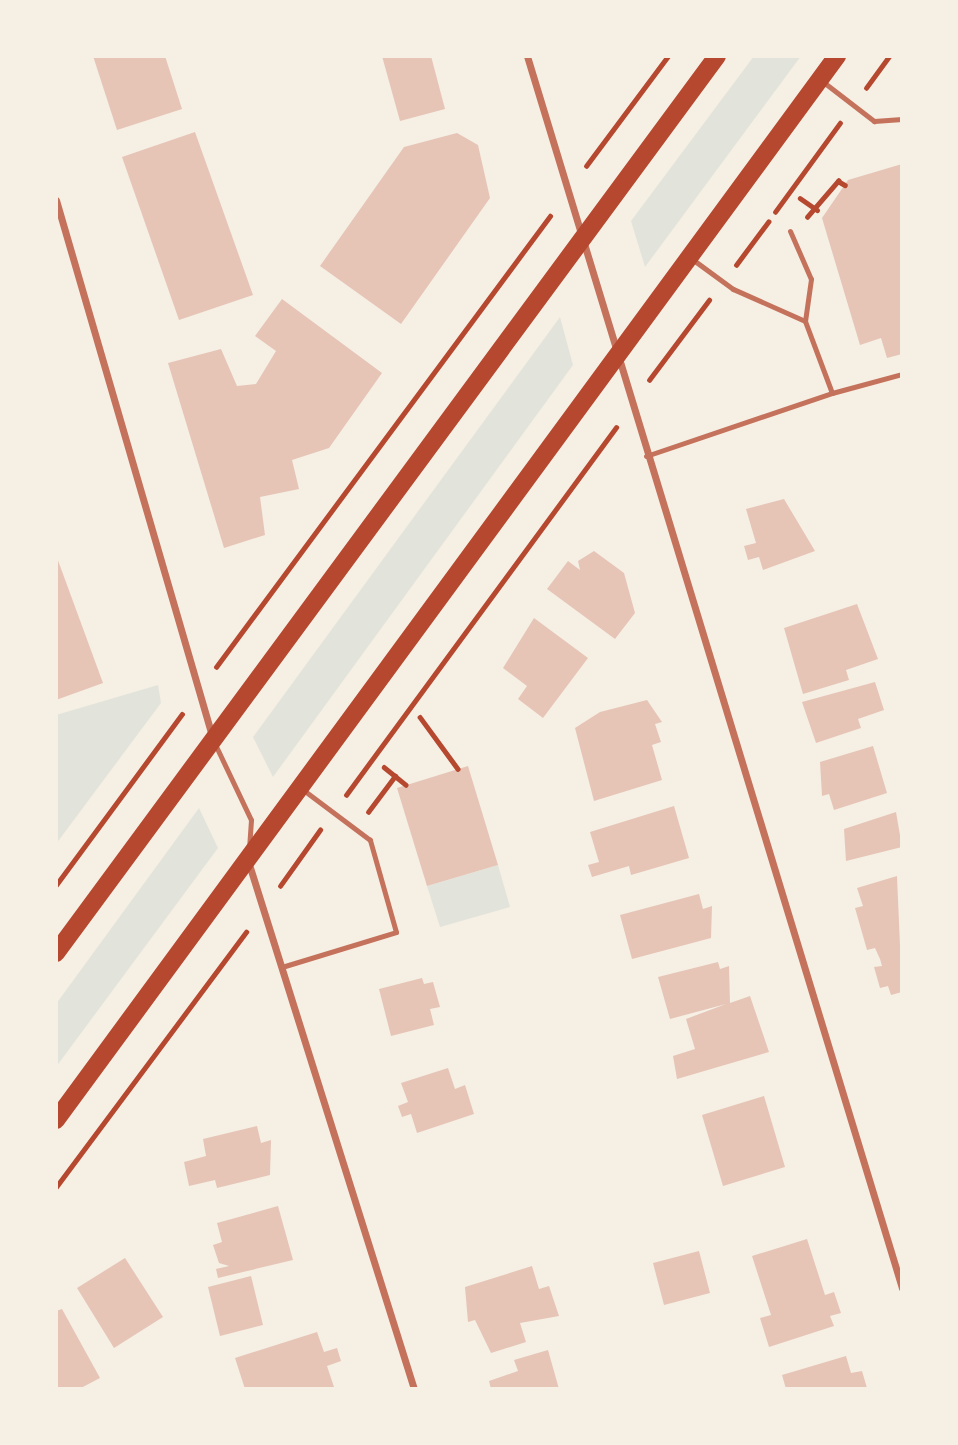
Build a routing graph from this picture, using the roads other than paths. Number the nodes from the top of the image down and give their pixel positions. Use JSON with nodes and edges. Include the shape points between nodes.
{"nodes":[{"id":1,"x":527,"y":56,"type":"edge"},
{"id":2,"x":717,"y":56,"type":"edge"},
{"id":3,"x":837,"y":56,"type":"edge"},
{"id":4,"x":820,"y":79,"type":"junction"},
{"id":5,"x":902,"y":119,"type":"edge"},
{"id":6,"x":56,"y":200,"type":"edge"},
{"id":7,"x":790,"y":231,"type":"dead end"},
{"id":8,"x":583,"y":235,"type":"junction"},
{"id":9,"x":690,"y":257,"type":"junction"},
{"id":10,"x":804,"y":321,"type":"junction"},
{"id":11,"x":617,"y":356,"type":"junction"},
{"id":12,"x":902,"y":374,"type":"edge"},
{"id":13,"x":832,"y":393,"type":"junction"},
{"id":14,"x":646,"y":456,"type":"junction"},
{"id":15,"x":213,"y":739,"type":"junction"},
{"id":16,"x":302,"y":789,"type":"junction"},
{"id":17,"x":248,"y":860,"type":"junction"},
{"id":18,"x":56,"y":953,"type":"edge"},
{"id":19,"x":285,"y":966,"type":"junction"},
{"id":20,"x":56,"y":1120,"type":"edge"},
{"id":21,"x":902,"y":1288,"type":"edge"},
{"id":22,"x":414,"y":1389,"type":"edge"}],
"edges":[{"from":1,"to":8,"type":"street"},
{"from":2,"to":8,"type":"main road"},
{"from":3,"to":4,"type":"main road"},
{"from":4,"to":5,"type":"lane","via":[[874,121]]},
{"from":4,"to":9,"type":"main road"},
{"from":6,"to":15,"type":"street"},
{"from":7,"to":10,"type":"lane","via":[[811,279]]},
{"from":8,"to":11,"type":"street"},
{"from":8,"to":15,"type":"main road"},
{"from":9,"to":10,"type":"lane","via":[[733,289]]},
{"from":9,"to":11,"type":"main road"},
{"from":10,"to":13,"type":"lane"},
{"from":11,"to":14,"type":"street"},
{"from":11,"to":16,"type":"main road"},
{"from":12,"to":13,"type":"lane"},
{"from":13,"to":14,"type":"lane"},
{"from":14,"to":21,"type":"street"},
{"from":15,"to":17,"type":"lane","via":[[251,820]]},
{"from":15,"to":18,"type":"main road"},
{"from":16,"to":17,"type":"main road"},
{"from":16,"to":19,"type":"lane","via":[[370,840],[396,932]]},
{"from":17,"to":19,"type":"street"},
{"from":17,"to":20,"type":"main road"},
{"from":19,"to":22,"type":"street"}]}
